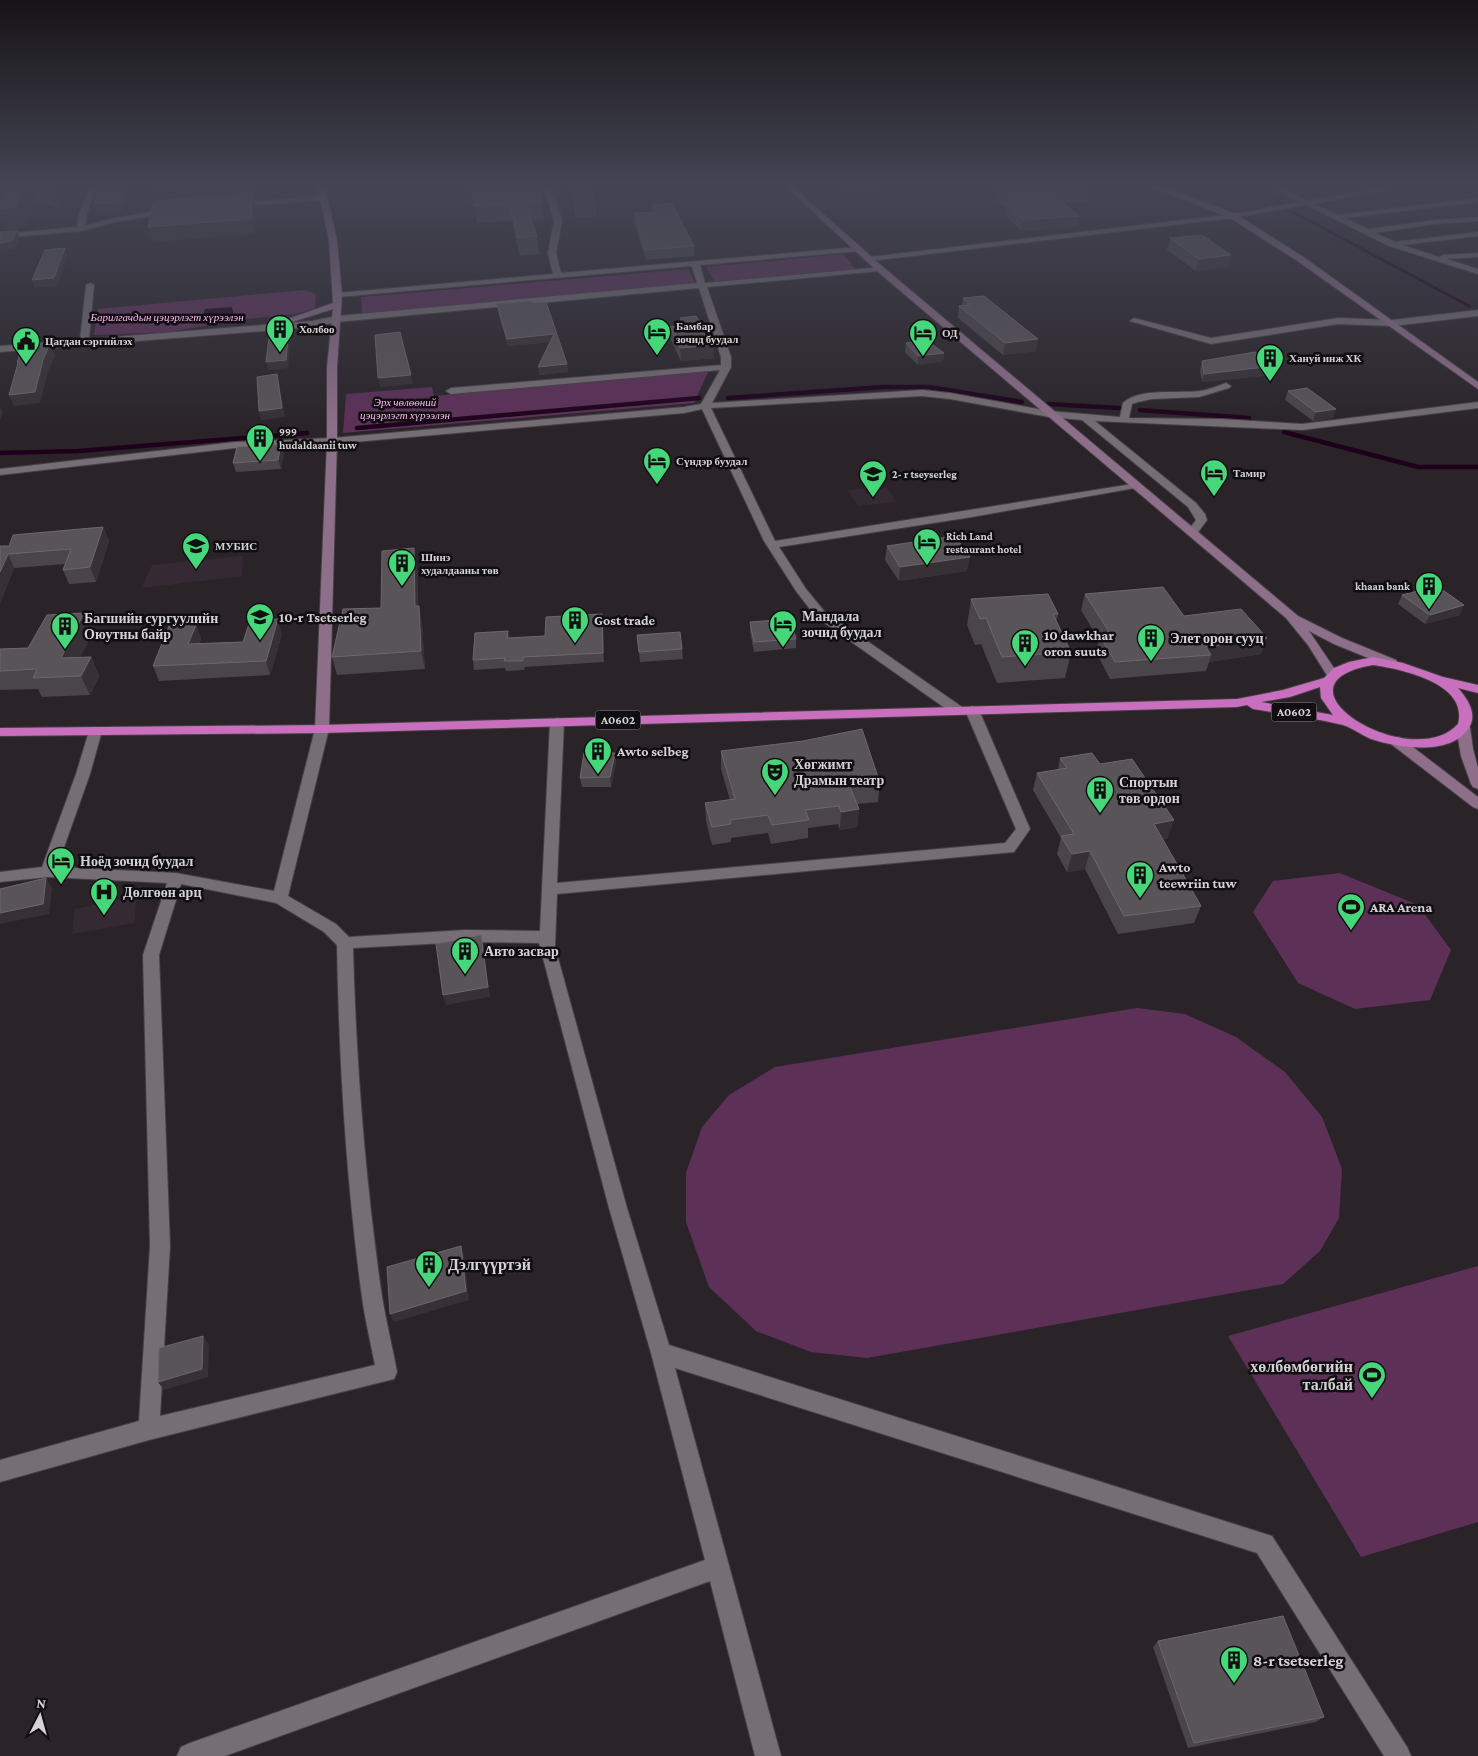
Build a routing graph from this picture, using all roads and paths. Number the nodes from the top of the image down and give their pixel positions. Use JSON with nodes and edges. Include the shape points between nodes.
{"nodes":[{"id":1,"x":335,"y":268,"type":"edge"},
{"id":2,"x":555,"y":268,"type":"edge"},
{"id":3,"x":638,"y":268,"type":"edge"},
{"id":4,"x":697,"y":268,"type":"edge"},
{"id":5,"x":1313,"y":268,"type":"edge"},
{"id":6,"x":1466,"y":268,"type":"edge"},
{"id":7,"x":880,"y":269,"type":"joint"},
{"id":8,"x":1478,"y":272,"type":"edge"},
{"id":9,"x":557,"y":275,"type":"junction"},
{"id":10,"x":90,"y":285,"type":"dead end"},
{"id":11,"x":703,"y":286,"type":"junction"},
{"id":12,"x":338,"y":300,"type":"junction"},
{"id":13,"x":1478,"y":313,"type":"edge"},
{"id":14,"x":292,"y":319,"type":"junction"},
{"id":15,"x":337,"y":319,"type":"junction"},
{"id":16,"x":1134,"y":321,"type":"dead end"},
{"id":17,"x":1392,"y":323,"type":"junction"},
{"id":18,"x":176,"y":336,"type":"junction"},
{"id":19,"x":84,"y":342,"type":"junction"},
{"id":20,"x":0,"y":349,"type":"edge"},
{"id":21,"x":726,"y":367,"type":"junction"},
{"id":22,"x":1226,"y":386,"type":"dead end"},
{"id":23,"x":1478,"y":386,"type":"edge"},
{"id":24,"x":451,"y":392,"type":"dead end"},
{"id":25,"x":1478,"y":405,"type":"edge"},
{"id":26,"x":706,"y":406,"type":"junction"},
{"id":27,"x":1049,"y":414,"type":"junction"},
{"id":28,"x":1086,"y":417,"type":"junction"},
{"id":29,"x":1124,"y":420,"type":"junction"},
{"id":30,"x":332,"y":441,"type":"junction"},
{"id":31,"x":0,"y":472,"type":"edge"},
{"id":32,"x":1135,"y":485,"type":"junction"},
{"id":33,"x":1192,"y":533,"type":"junction"},
{"id":34,"x":772,"y":545,"type":"junction"},
{"id":35,"x":1290,"y":615,"type":"junction"},
{"id":36,"x":1392,"y":663,"type":"junction"},
{"id":37,"x":1329,"y":677,"type":"junction"},
{"id":38,"x":1438,"y":679,"type":"junction"},
{"id":39,"x":1478,"y":689,"type":"edge"},
{"id":40,"x":1236,"y":704,"type":"junction"},
{"id":41,"x":957,"y":710,"type":"junction"},
{"id":42,"x":972,"y":710,"type":"junction"},
{"id":43,"x":1469,"y":720,"type":"edge"},
{"id":44,"x":558,"y":722,"type":"junction"},
{"id":45,"x":1351,"y":723,"type":"junction"},
{"id":46,"x":322,"y":729,"type":"junction"},
{"id":47,"x":95,"y":731,"type":"junction"},
{"id":48,"x":0,"y":732,"type":"edge"},
{"id":49,"x":1396,"y":741,"type":"junction"},
{"id":50,"x":1478,"y":784,"type":"edge"},
{"id":51,"x":1478,"y":804,"type":"edge"},
{"id":52,"x":48,"y":872,"type":"junction"},
{"id":53,"x":0,"y":877,"type":"edge"},
{"id":54,"x":176,"y":878,"type":"junction"},
{"id":55,"x":549,"y":890,"type":"junction"},
{"id":56,"x":280,"y":898,"type":"junction"},
{"id":57,"x":547,"y":937,"type":"junction"},
{"id":58,"x":345,"y":943,"type":"junction"},
{"id":59,"x":660,"y":1353,"type":"junction"},
{"id":60,"x":150,"y":1429,"type":"junction"},
{"id":61,"x":0,"y":1471,"type":"edge"},
{"id":62,"x":718,"y":1567,"type":"junction"},
{"id":63,"x":190,"y":1756,"type":"edge"},
{"id":64,"x":768,"y":1756,"type":"edge"},
{"id":65,"x":1398,"y":1756,"type":"edge"}],
"edges":[{"from":1,"to":12,"type":"street"},
{"from":2,"to":9,"type":"street"},
{"from":3,"to":9,"type":"street"},
{"from":4,"to":11,"type":"street"},
{"from":5,"to":17,"type":"street"},
{"from":6,"to":8,"type":"street"},
{"from":7,"to":11,"type":"street"},
{"from":7,"to":27,"type":"street"},
{"from":9,"to":12,"type":"street"},
{"from":10,"to":19,"type":"street"},
{"from":11,"to":15,"type":"street"},
{"from":11,"to":21,"type":"street","via":[[726,357]]},
{"from":12,"to":14,"type":"street"},
{"from":12,"to":15,"type":"street"},
{"from":13,"to":17,"type":"street"},
{"from":14,"to":15,"type":"street"},
{"from":14,"to":18,"type":"street"},
{"from":15,"to":18,"type":"street"},
{"from":15,"to":30,"type":"street","via":[[332,367]]},
{"from":16,"to":17,"type":"street","via":[[1211,341],[1338,321]]},
{"from":17,"to":23,"type":"street"},
{"from":18,"to":19,"type":"street"},
{"from":19,"to":20,"type":"street"},
{"from":21,"to":24,"type":"street"},
{"from":21,"to":26,"type":"street"},
{"from":22,"to":29,"type":"street","via":[[1203,394],[1132,400],[1128,403]]},
{"from":25,"to":29,"type":"street","via":[[1302,427]]},
{"from":26,"to":27,"type":"street","via":[[922,393]]},
{"from":26,"to":30,"type":"street"},
{"from":26,"to":34,"type":"street"},
{"from":27,"to":28,"type":"street"},
{"from":27,"to":32,"type":"street"},
{"from":28,"to":29,"type":"street"},
{"from":28,"to":33,"type":"street","via":[[1200,514],[1202,520]]},
{"from":30,"to":31,"type":"street","via":[[235,445]]},
{"from":30,"to":46,"type":"street"},
{"from":32,"to":33,"type":"street"},
{"from":32,"to":34,"type":"street"},
{"from":33,"to":35,"type":"street"},
{"from":34,"to":41,"type":"street","via":[[820,614]]},
{"from":35,"to":36,"type":"street"},
{"from":35,"to":37,"type":"street","via":[[1314,644]]},
{"from":36,"to":37,"type":"highway","number":"A0602","via":[[1356,662]]},
{"from":36,"to":38,"type":"highway","number":"A0602"},
{"from":37,"to":40,"type":"highway","number":"A0602","via":[[1285,694]]},
{"from":37,"to":45,"type":"highway","number":"A0602","via":[[1326,695],[1335,709]]},
{"from":38,"to":39,"type":"highway","number":"A0602"},
{"from":38,"to":43,"type":"highway","number":"A0602","via":[[1464,705]]},
{"from":40,"to":42,"type":"highway","number":"A0602"},
{"from":40,"to":45,"type":"highway","number":"A0602"},
{"from":41,"to":42,"type":"highway","number":"A0602"},
{"from":41,"to":44,"type":"highway","number":"A0602"},
{"from":42,"to":55,"type":"street","via":[[1023,829],[1009,848]]},
{"from":43,"to":49,"type":"highway","number":"A0602","via":[[1453,736],[1438,742]]},
{"from":43,"to":50,"type":"street","via":[[1464,746]]},
{"from":44,"to":46,"type":"highway","number":"A0602"},
{"from":44,"to":55,"type":"street"},
{"from":45,"to":49,"type":"highway","number":"A0602","via":[[1374,735]]},
{"from":46,"to":47,"type":"highway","number":"A0602"},
{"from":46,"to":56,"type":"street"},
{"from":47,"to":48,"type":"highway","number":"A0602"},
{"from":47,"to":52,"type":"street"},
{"from":49,"to":51,"type":"street"},
{"from":52,"to":53,"type":"street"},
{"from":52,"to":54,"type":"street"},
{"from":54,"to":56,"type":"street"},
{"from":54,"to":60,"type":"street","via":[[151,955],[160,1246]]},
{"from":55,"to":57,"type":"street"},
{"from":56,"to":58,"type":"street","via":[[326,925]]},
{"from":57,"to":58,"type":"street","via":[[465,936]]},
{"from":57,"to":59,"type":"street","via":[[569,1029]]},
{"from":58,"to":60,"type":"street","via":[[347,1038],[370,1291],[387,1372]]},
{"from":59,"to":62,"type":"street"},
{"from":59,"to":65,"type":"street","via":[[1264,1544]]},
{"from":60,"to":61,"type":"street"},
{"from":62,"to":63,"type":"street"},
{"from":62,"to":64,"type":"street"}]}
